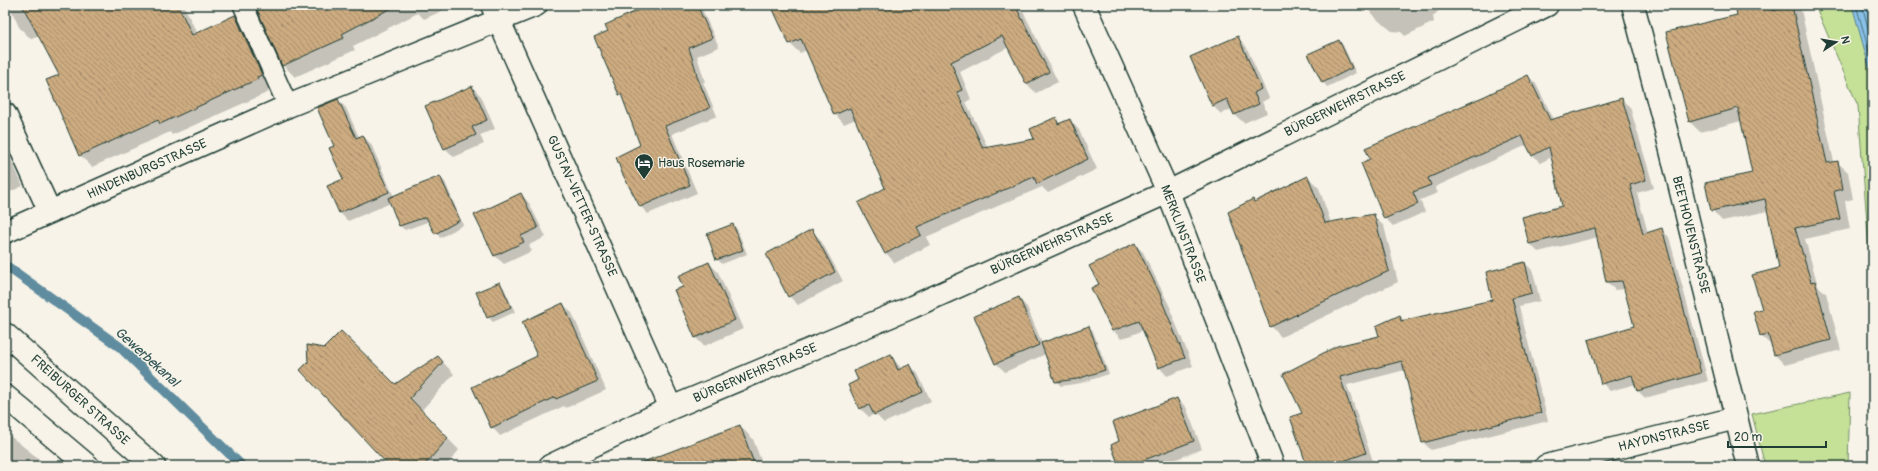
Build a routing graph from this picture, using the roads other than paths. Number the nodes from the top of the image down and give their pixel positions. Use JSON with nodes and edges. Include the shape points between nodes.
{"nodes":[{"id":1,"x":242,"y":5,"type":"edge"},
{"id":2,"x":536,"y":5,"type":"edge"},
{"id":3,"x":1084,"y":5,"type":"edge"},
{"id":4,"x":1547,"y":5,"type":"edge"},
{"id":5,"x":1633,"y":5,"type":"edge"},
{"id":6,"x":496,"y":13,"type":"edge"},
{"id":7,"x":288,"y":106,"type":"junction"},
{"id":8,"x":5,"y":114,"type":"edge"},
{"id":9,"x":1168,"y":192,"type":"junction"},
{"id":10,"x":50,"y":212,"type":"junction"},
{"id":11,"x":9,"y":230,"type":"edge"},
{"id":12,"x":5,"y":334,"type":"edge"},
{"id":13,"x":5,"y":396,"type":"edge"},
{"id":14,"x":671,"y":408,"type":"junction"},
{"id":15,"x":1736,"y":418,"type":"junction"},
{"id":16,"x":88,"y":466,"type":"edge"},
{"id":17,"x":154,"y":466,"type":"edge"},
{"id":18,"x":550,"y":466,"type":"edge"},
{"id":19,"x":1272,"y":466,"type":"edge"},
{"id":20,"x":1546,"y":466,"type":"edge"},
{"id":21,"x":1748,"y":466,"type":"edge"}],
"edges":[{"from":1,"to":7,"type":"lane"},
{"from":2,"to":6,"type":"street","name":"HINDENBURGSTRASSE"},
{"from":3,"to":9,"type":"street","name":"MERKLINSTRASSE"},
{"from":4,"to":9,"type":"street","name":"BÜRGERWEHRSTRASSE"},
{"from":5,"to":15,"type":"street","name":"BEETHOVENSTRASSE","via":[[1668,137]]},
{"from":6,"to":7,"type":"street","name":"HINDENBURGSTRASSE"},
{"from":6,"to":14,"type":"street","name":"GUSTAV-VETTER-STRASSE"},
{"from":7,"to":10,"type":"street","name":"HINDENBURGSTRASSE"},
{"from":8,"to":10,"type":"street"},
{"from":9,"to":14,"type":"street","name":"BÜRGERWEHRSTRASSE","via":[[912,307]]},
{"from":9,"to":19,"type":"street","name":"MERKLINSTRASSE"},
{"from":10,"to":11,"type":"street","name":"HINDENBURGSTRASSE"},
{"from":12,"to":17,"type":"street","name":"FREIBURGER STRASSE"},
{"from":13,"to":16,"type":"street"},
{"from":14,"to":18,"type":"street","name":"BÜRGERWEHRSTRASSE"},
{"from":15,"to":20,"type":"street","name":"HAYDNSTRASSE"},
{"from":15,"to":21,"type":"street","name":"BEETHOVENSTRASSE"}]}
